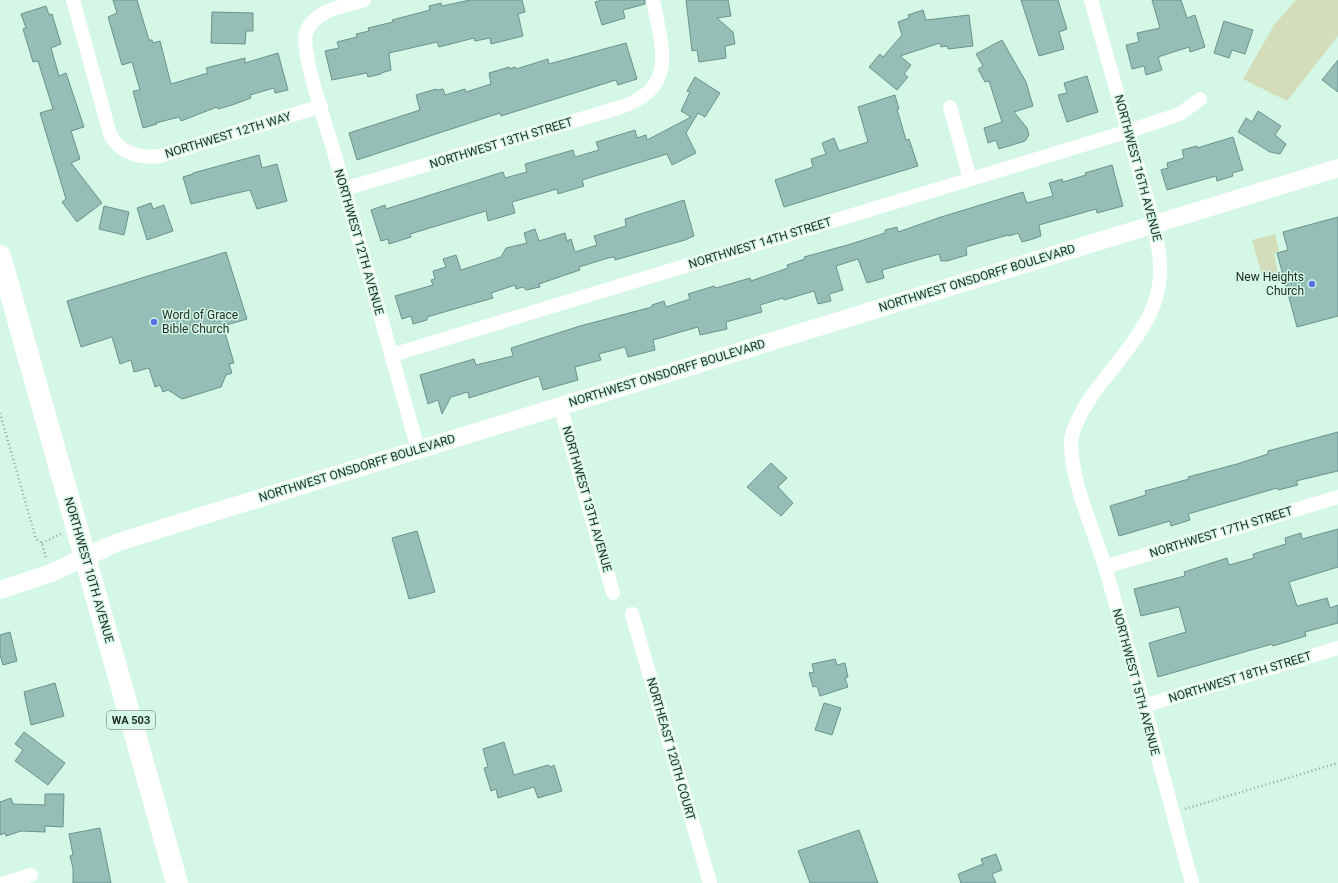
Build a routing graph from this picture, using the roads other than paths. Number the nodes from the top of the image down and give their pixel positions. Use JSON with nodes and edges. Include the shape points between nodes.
{"nodes":[{"id":1,"x":73,"y":0,"type":"edge"},
{"id":2,"x":364,"y":0,"type":"edge"},
{"id":3,"x":654,"y":0,"type":"edge"},
{"id":4,"x":1091,"y":0,"type":"edge"},
{"id":5,"x":1200,"y":99,"type":"dead end"},
{"id":6,"x":320,"y":106,"type":"junction"},
{"id":7,"x":950,"y":107,"type":"dead end"},
{"id":8,"x":1129,"y":131,"type":"junction"},
{"id":9,"x":1338,"y":168,"type":"edge"},
{"id":10,"x":970,"y":179,"type":"junction"},
{"id":11,"x":344,"y":189,"type":"junction"},
{"id":12,"x":1154,"y":224,"type":"junction"},
{"id":13,"x":0,"y":256,"type":"edge"},
{"id":14,"x":392,"y":355,"type":"junction"},
{"id":15,"x":560,"y":406,"type":"junction"},
{"id":16,"x":418,"y":449,"type":"junction"},
{"id":17,"x":1077,"y":481,"type":"joint"},
{"id":18,"x":1338,"y":497,"type":"edge"},
{"id":19,"x":85,"y":558,"type":"junction"},
{"id":20,"x":1104,"y":567,"type":"junction"},
{"id":21,"x":0,"y":590,"type":"edge"},
{"id":22,"x":614,"y":593,"type":"dead end"},
{"id":23,"x":632,"y":614,"type":"dead end"},
{"id":24,"x":1338,"y":648,"type":"edge"},
{"id":25,"x":1143,"y":706,"type":"junction"},
{"id":26,"x":31,"y":875,"type":"dead end"},
{"id":27,"x":5,"y":883,"type":"edge"},
{"id":28,"x":177,"y":883,"type":"edge"},
{"id":29,"x":710,"y":883,"type":"edge"},
{"id":30,"x":1192,"y":883,"type":"edge"}],
"edges":[{"from":1,"to":6,"type":"street","name":"NORTHWEST 12TH WAY","via":[[110,134],[117,144],[134,154],[160,156]]},
{"from":2,"to":6,"type":"street","name":"NORTHWEST 12TH AVENUE","via":[[322,14],[308,28],[308,58]]},
{"from":3,"to":11,"type":"street","name":"NORTHWEST 13TH STREET","via":[[662,54],[660,74],[644,96],[629,104]]},
{"from":4,"to":8,"type":"street","name":"NORTHWEST 16TH AVENUE"},
{"from":5,"to":8,"type":"street","name":"NORTHWEST 14TH STREET","via":[[1180,114]]},
{"from":6,"to":11,"type":"street","name":"NORTHWEST 12TH AVENUE"},
{"from":7,"to":10,"type":"street"},
{"from":8,"to":10,"type":"street","name":"NORTHWEST 14TH STREET"},
{"from":8,"to":12,"type":"street","name":"NORTHWEST 16TH AVENUE"},
{"from":9,"to":12,"type":"street","name":"NORTHWEST ONSDORFF BOULEVARD"},
{"from":10,"to":14,"type":"street","name":"NORTHWEST 14TH STREET"},
{"from":11,"to":14,"type":"street","name":"NORTHWEST 12TH AVENUE"},
{"from":12,"to":15,"type":"street","name":"NORTHWEST ONSDORFF BOULEVARD"},
{"from":12,"to":17,"type":"street","name":"NORTHWEST 16TH AVENUE","via":[[1160,254],[1158,291],[1151,312],[1088,402],[1077,424],[1071,439]]},
{"from":13,"to":19,"type":"main road","name":"NORTHWEST 10TH AVENUE","number":"WA 503"},
{"from":14,"to":16,"type":"street","name":"NORTHWEST 12TH AVENUE"},
{"from":15,"to":16,"type":"street","name":"NORTHWEST ONSDORFF BOULEVARD"},
{"from":15,"to":22,"type":"street","name":"NORTHWEST 13TH AVENUE"},
{"from":16,"to":19,"type":"street","name":"NORTHWEST ONSDORFF BOULEVARD","via":[[177,524],[116,544]]},
{"from":17,"to":20,"type":"street","name":"NORTHWEST 15TH AVENUE"},
{"from":18,"to":20,"type":"street","name":"NORTHWEST 17TH STREET"},
{"from":19,"to":21,"type":"street","name":"NORTHWEST ONSDORFF BOULEVARD","via":[[51,573]]},
{"from":19,"to":28,"type":"main road","name":"NORTHWEST 10TH AVENUE","number":"WA 503"},
{"from":20,"to":25,"type":"street","name":"NORTHWEST 15TH AVENUE"},
{"from":23,"to":29,"type":"street","name":"NORTHEAST 120TH COURT"},
{"from":24,"to":25,"type":"street","name":"NORTHWEST 18TH STREET"},
{"from":25,"to":30,"type":"street","name":"NORTHWEST 15TH AVENUE"},
{"from":26,"to":27,"type":"street"}]}
